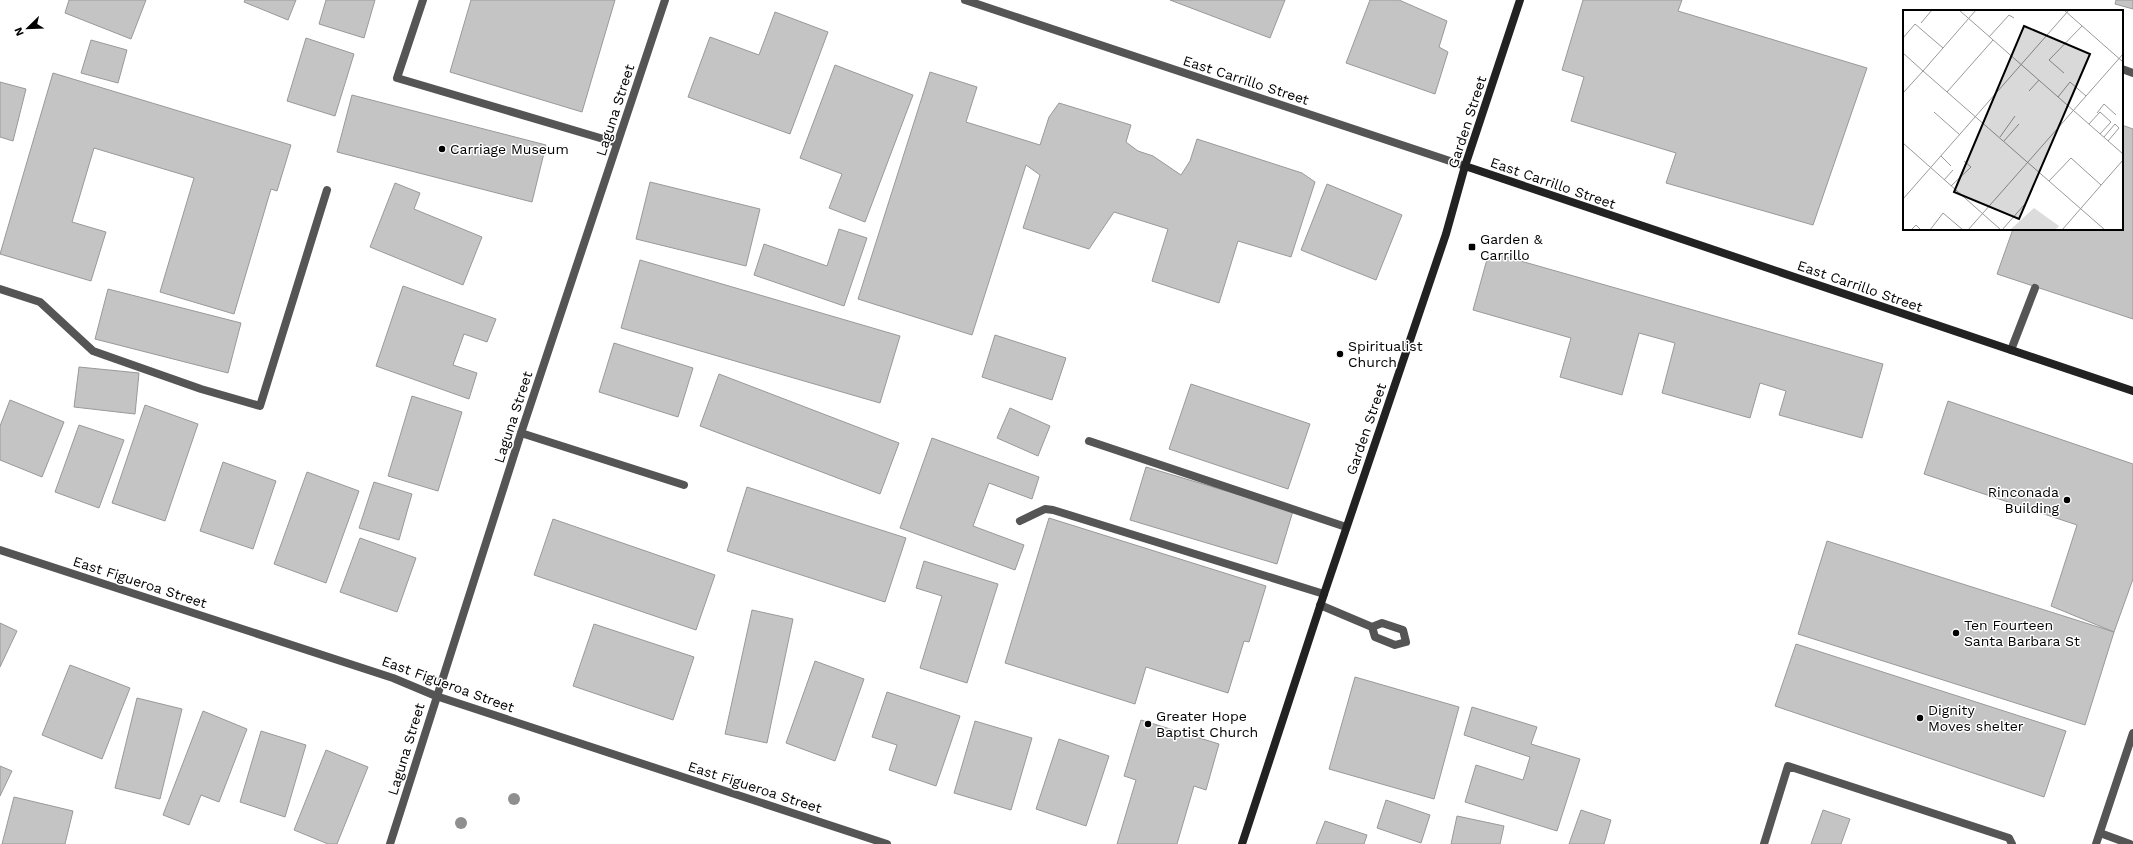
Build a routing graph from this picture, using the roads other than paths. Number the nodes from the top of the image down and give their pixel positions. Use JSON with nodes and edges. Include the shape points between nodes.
{"nodes":[{"id":1,"x":424,"y":0,"type":"edge"},
{"id":2,"x":665,"y":0,"type":"edge"},
{"id":3,"x":965,"y":0,"type":"edge"},
{"id":4,"x":1520,"y":0,"type":"edge"},
{"id":5,"x":2123,"y":69,"type":"edge"},
{"id":6,"x":2133,"y":73,"type":"edge"},
{"id":7,"x":618,"y":143,"type":"junction"},
{"id":8,"x":1465,"y":166,"type":"junction"},
{"id":9,"x":327,"y":190,"type":"dead end"},
{"id":10,"x":2035,"y":288,"type":"dead end"},
{"id":11,"x":0,"y":289,"type":"edge"},
{"id":12,"x":2011,"y":350,"type":"junction"},
{"id":13,"x":2133,"y":391,"type":"edge"},
{"id":14,"x":521,"y":433,"type":"junction"},
{"id":15,"x":1089,"y":441,"type":"dead end"},
{"id":16,"x":684,"y":485,"type":"dead end"},
{"id":17,"x":1020,"y":521,"type":"dead end"},
{"id":18,"x":1346,"y":527,"type":"junction"},
{"id":19,"x":0,"y":550,"type":"edge"},
{"id":20,"x":1324,"y":594,"type":"junction"},
{"id":21,"x":1320,"y":605,"type":"junction"},
{"id":22,"x":1372,"y":627,"type":"dead end"},
{"id":23,"x":436,"y":696,"type":"junction"},
{"id":24,"x":2133,"y":733,"type":"edge"},
{"id":25,"x":2100,"y":833,"type":"junction"},
{"id":26,"x":390,"y":844,"type":"edge"},
{"id":27,"x":887,"y":844,"type":"edge"},
{"id":28,"x":1242,"y":844,"type":"edge"},
{"id":29,"x":1764,"y":844,"type":"edge"},
{"id":30,"x":2012,"y":844,"type":"edge"},
{"id":31,"x":2096,"y":844,"type":"edge"},
{"id":32,"x":2130,"y":844,"type":"edge"}],
"edges":[{"from":1,"to":7,"type":"street","via":[[397,78]]},
{"from":2,"to":7,"type":"street","name":"Laguna Street"},
{"from":3,"to":8,"type":"street","name":"East Carrillo Street"},
{"from":4,"to":8,"type":"main road","name":"Garden Street"},
{"from":5,"to":6,"type":"street"},
{"from":7,"to":14,"type":"street","name":"Laguna Street"},
{"from":8,"to":12,"type":"main road","name":"East Carrillo Street"},
{"from":8,"to":18,"type":"main road","name":"Garden Street","via":[[1446,234]]},
{"from":9,"to":11,"type":"street","via":[[260,406],[93,351],[40,302]]},
{"from":10,"to":12,"type":"street"},
{"from":12,"to":13,"type":"main road","name":"East Carrillo Street"},
{"from":14,"to":16,"type":"street"},
{"from":14,"to":23,"type":"street","name":"Laguna Street"},
{"from":15,"to":18,"type":"street"},
{"from":17,"to":20,"type":"street","via":[[1045,509],[1053,510]]},
{"from":18,"to":20,"type":"main road","name":"Garden Street"},
{"from":19,"to":23,"type":"street","name":"East Figueroa Street","via":[[398,680]]},
{"from":20,"to":21,"type":"main road","name":"Garden Street"},
{"from":21,"to":22,"type":"street"},
{"from":21,"to":28,"type":"main road","name":"Garden Street"},
{"from":23,"to":26,"type":"street","name":"Laguna Street"},
{"from":23,"to":27,"type":"street","name":"East Figueroa Street"},
{"from":24,"to":25,"type":"street"},
{"from":25,"to":31,"type":"street"},
{"from":25,"to":32,"type":"street"},
{"from":29,"to":30,"type":"street","via":[[1788,766],[2009,838]]}]}
